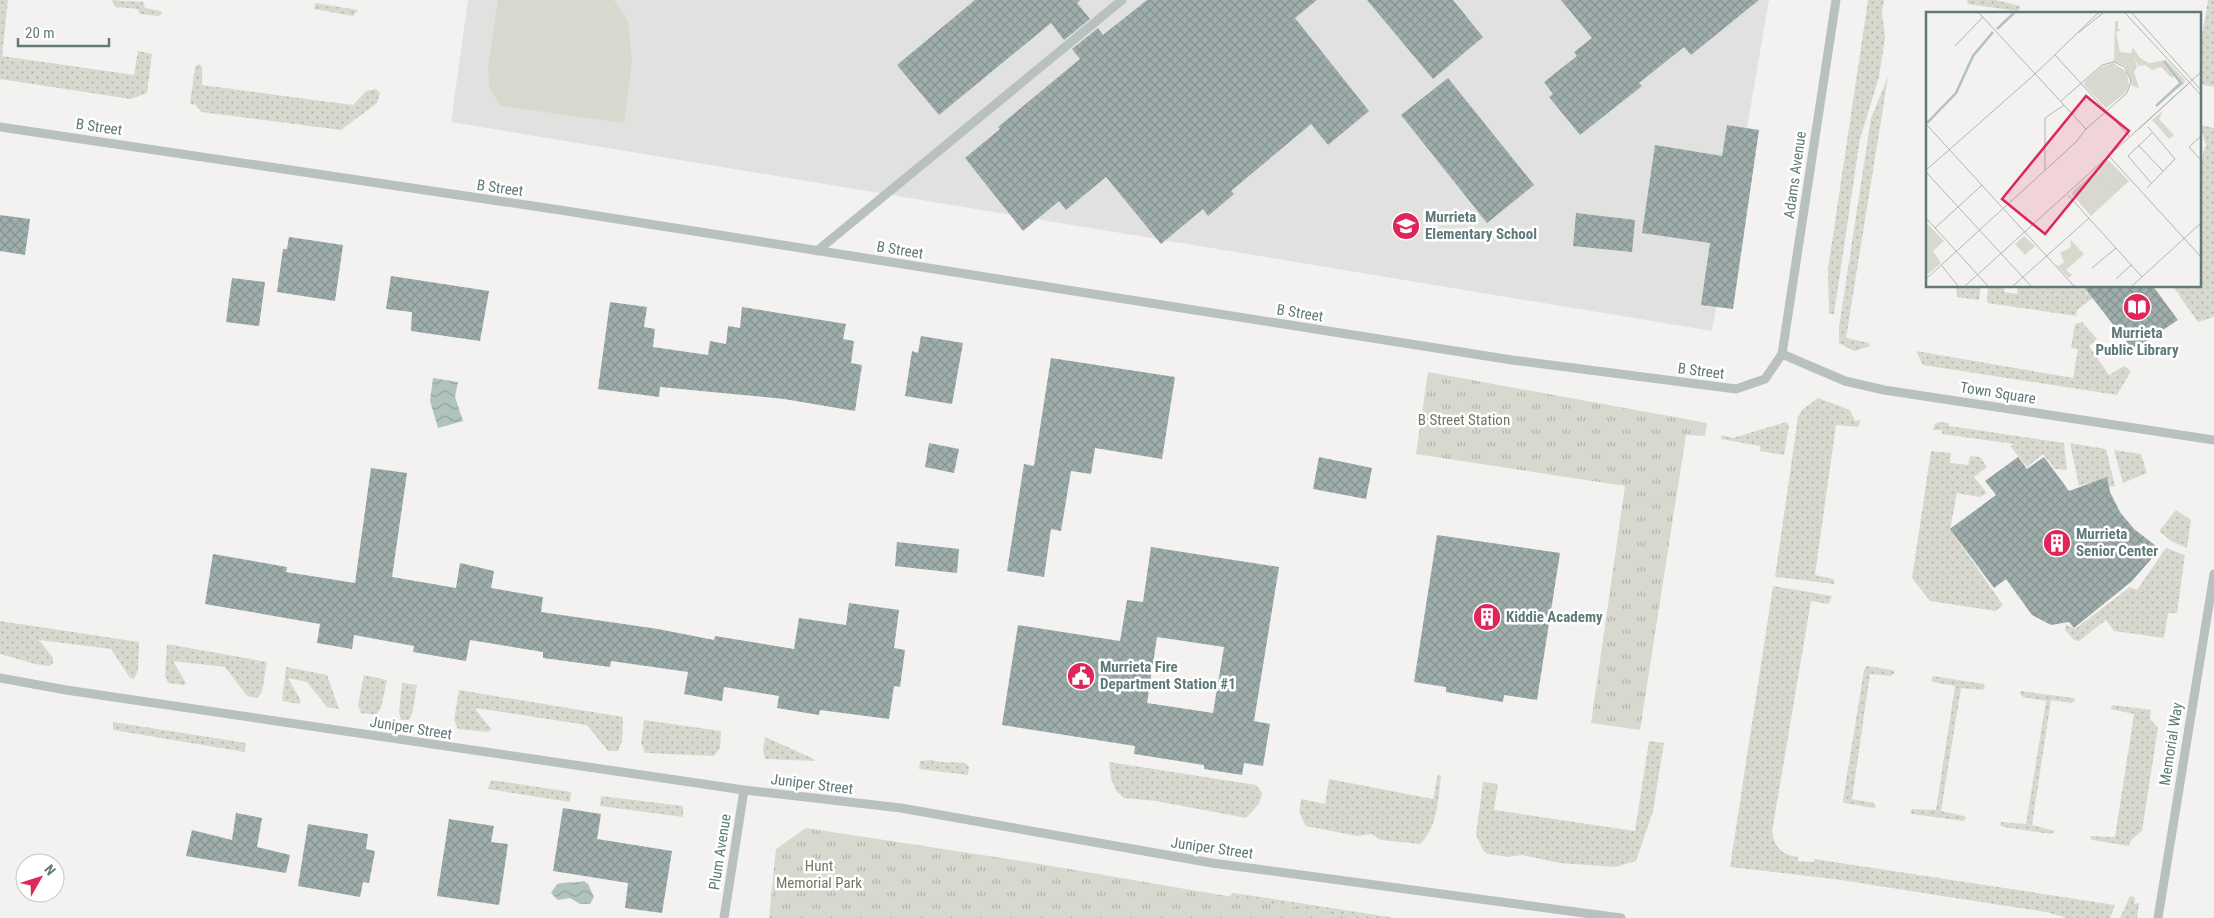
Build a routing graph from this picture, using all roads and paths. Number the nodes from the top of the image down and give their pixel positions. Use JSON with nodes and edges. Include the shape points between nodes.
{"nodes":[{"id":1,"x":1122,"y":0,"type":"edge"},
{"id":2,"x":1836,"y":0,"type":"edge"},
{"id":3,"x":0,"y":127,"type":"edge"},
{"id":4,"x":818,"y":251,"type":"junction"},
{"id":5,"x":1782,"y":354,"type":"junction"},
{"id":6,"x":2214,"y":440,"type":"edge"},
{"id":7,"x":2214,"y":574,"type":"edge"},
{"id":8,"x":0,"y":678,"type":"edge"},
{"id":9,"x":744,"y":790,"type":"junction"},
{"id":10,"x":724,"y":918,"type":"edge"},
{"id":11,"x":1620,"y":918,"type":"edge"},
{"id":12,"x":2158,"y":918,"type":"edge"}],
"edges":[{"from":1,"to":4,"type":"street"},
{"from":2,"to":5,"type":"street","name":"Adams Avenue"},
{"from":3,"to":4,"type":"street","name":"B Street"},
{"from":4,"to":5,"type":"street","name":"B Street","via":[[1512,360],[1736,389],[1765,380]]},
{"from":5,"to":6,"type":"street","name":"Town Square","via":[[1845,381],[1884,390]]},
{"from":7,"to":12,"type":"street","name":"Memorial Way"},
{"from":8,"to":9,"type":"street","name":"Juniper Street"},
{"from":9,"to":10,"type":"street","name":"Plum Avenue"},
{"from":9,"to":11,"type":"street","name":"Juniper Street","via":[[901,808],[1212,863]]}]}
